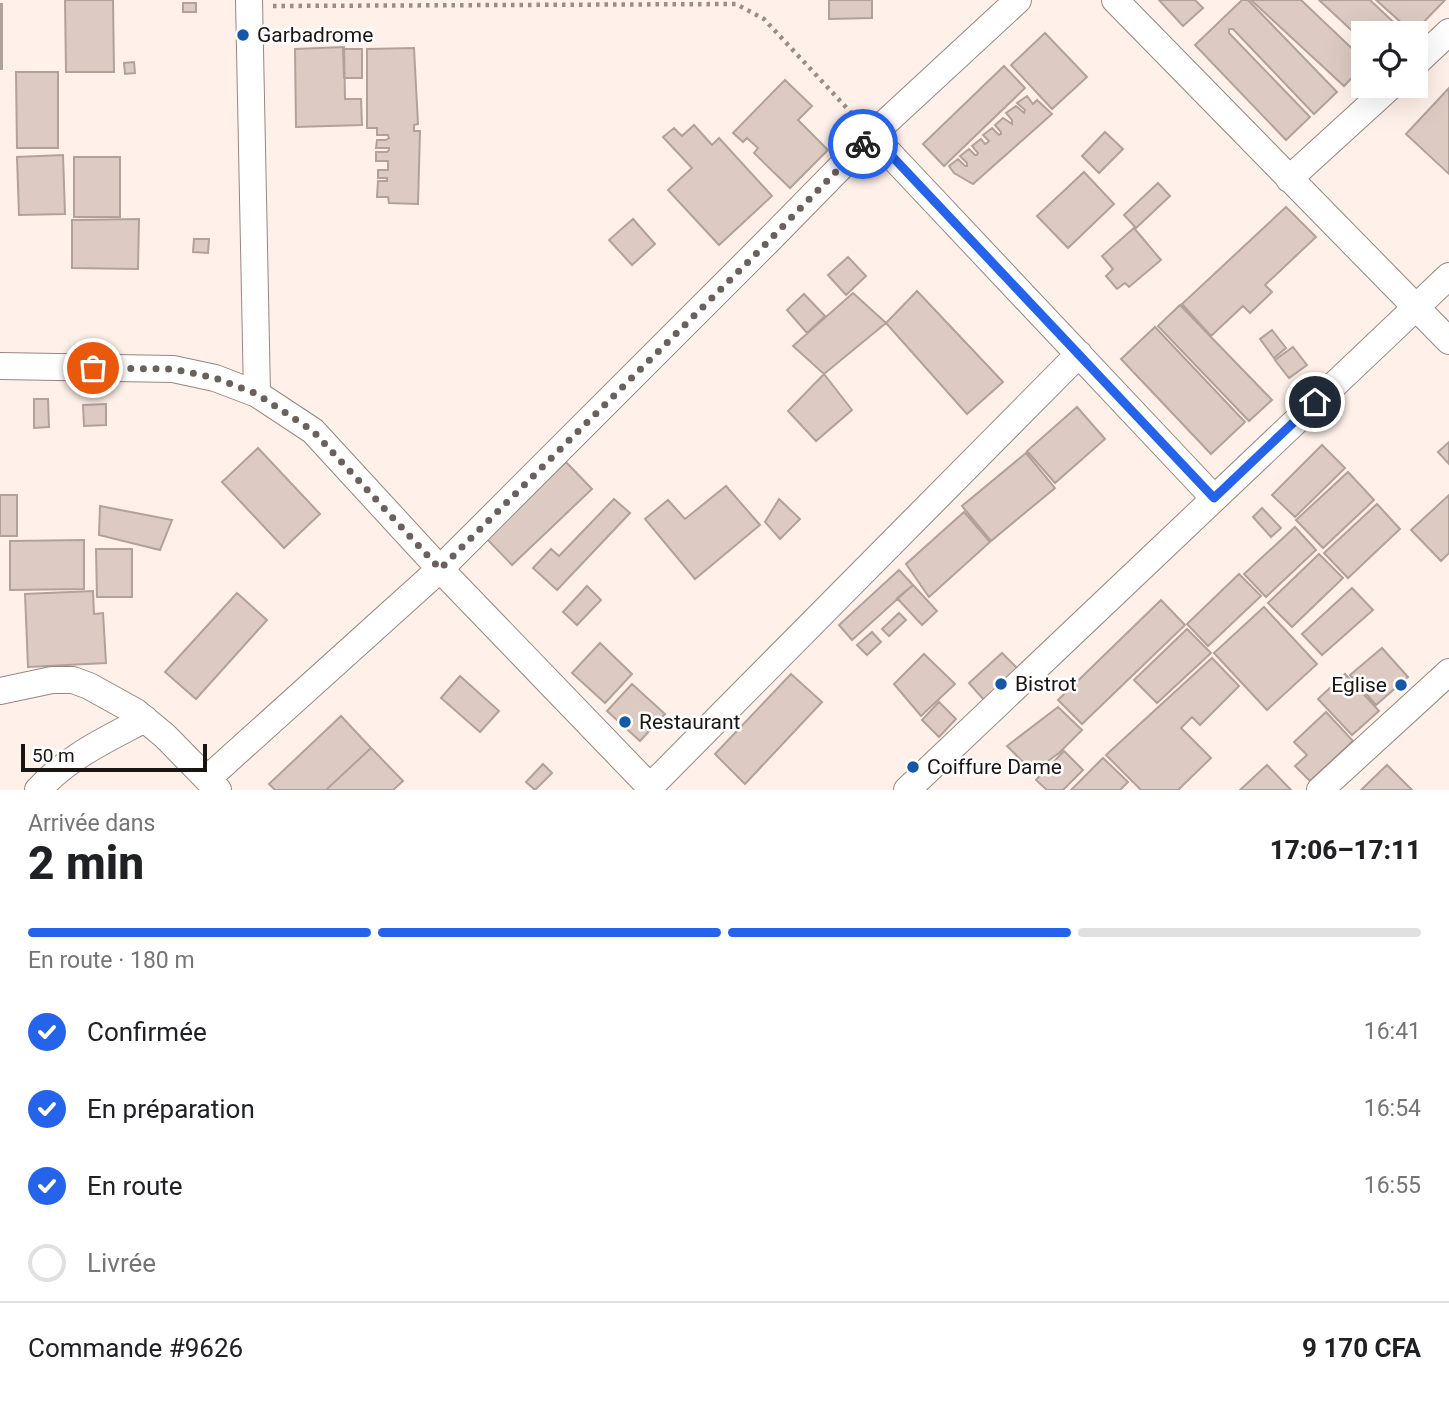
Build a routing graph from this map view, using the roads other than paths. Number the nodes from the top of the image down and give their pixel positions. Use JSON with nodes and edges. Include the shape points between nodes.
{"nodes":[{"id":1,"x":1018,"y":0,"type":"edge"},
{"id":2,"x":1115,"y":0,"type":"edge"},
{"id":3,"x":249,"y":3,"type":"edge"},
{"id":4,"x":1449,"y":32,"type":"edge"},
{"id":5,"x":1428,"y":51,"type":"edge"},
{"id":6,"x":1378,"y":98,"type":"edge"},
{"id":7,"x":872,"y":135,"type":"junction"},
{"id":8,"x":1289,"y":179,"type":"junction"},
{"id":9,"x":1449,"y":276,"type":"edge"},
{"id":10,"x":1416,"y":307,"type":"junction"},
{"id":11,"x":1449,"y":341,"type":"edge"},
{"id":12,"x":1079,"y":354,"type":"junction"},
{"id":13,"x":0,"y":366,"type":"edge"},
{"id":14,"x":257,"y":394,"type":"junction"},
{"id":15,"x":1214,"y":498,"type":"junction"},
{"id":16,"x":440,"y":569,"type":"junction"},
{"id":17,"x":1449,"y":672,"type":"edge"},
{"id":18,"x":0,"y":691,"type":"edge"},
{"id":19,"x":145,"y":719,"type":"junction"},
{"id":20,"x":213,"y":784,"type":"edge"},
{"id":21,"x":652,"y":788,"type":"edge"},
{"id":22,"x":38,"y":790,"type":"edge"},
{"id":23,"x":907,"y":790,"type":"edge"},
{"id":24,"x":1320,"y":790,"type":"edge"}],
"edges":[{"from":1,"to":7,"type":"street"},
{"from":2,"to":8,"type":"street"},
{"from":3,"to":14,"type":"street"},
{"from":4,"to":5,"type":"street"},
{"from":6,"to":8,"type":"street"},
{"from":7,"to":12,"type":"street"},
{"from":7,"to":16,"type":"street"},
{"from":8,"to":10,"type":"street"},
{"from":9,"to":10,"type":"street"},
{"from":10,"to":11,"type":"street"},
{"from":10,"to":15,"type":"street"},
{"from":12,"to":15,"type":"street"},
{"from":12,"to":21,"type":"street"},
{"from":13,"to":14,"type":"street","via":[[173,369]]},
{"from":14,"to":16,"type":"street","via":[[313,431]]},
{"from":15,"to":23,"type":"street"},
{"from":16,"to":20,"type":"street"},
{"from":16,"to":21,"type":"street"},
{"from":17,"to":24,"type":"street"},
{"from":18,"to":19,"type":"street","via":[[73,680]]},
{"from":19,"to":20,"type":"street"},
{"from":19,"to":22,"type":"street","via":[[78,754]]}]}
